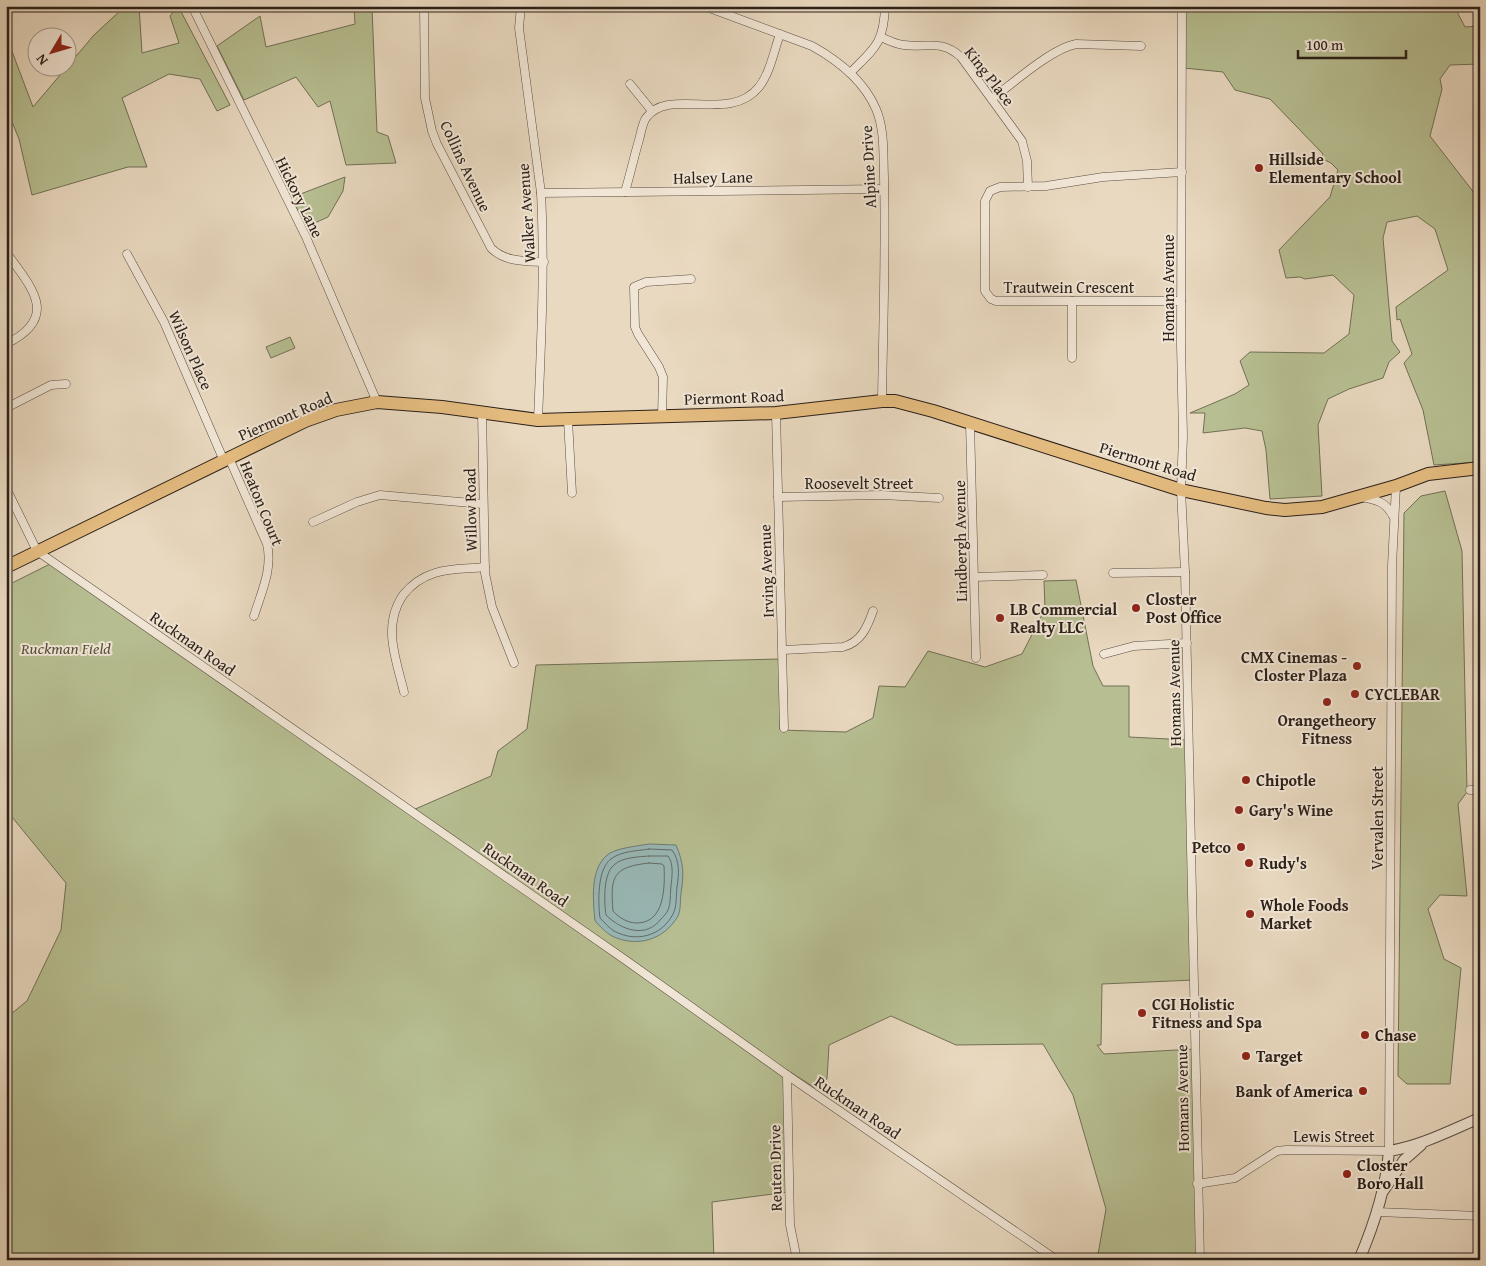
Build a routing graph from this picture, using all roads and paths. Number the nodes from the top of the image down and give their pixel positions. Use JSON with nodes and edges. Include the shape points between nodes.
{"nodes":[{"id":1,"x":192,"y":6,"type":"edge"},
{"id":2,"x":424,"y":6,"type":"edge"},
{"id":3,"x":521,"y":6,"type":"edge"},
{"id":4,"x":704,"y":6,"type":"edge"},
{"id":5,"x":885,"y":6,"type":"edge"},
{"id":6,"x":1182,"y":6,"type":"edge"},
{"id":7,"x":780,"y":34,"type":"junction"},
{"id":8,"x":881,"y":37,"type":"junction"},
{"id":9,"x":1141,"y":46,"type":"dead end"},
{"id":10,"x":850,"y":73,"type":"junction"},
{"id":11,"x":630,"y":84,"type":"dead end"},
{"id":12,"x":992,"y":98,"type":"junction"},
{"id":13,"x":652,"y":112,"type":"junction"},
{"id":14,"x":1182,"y":172,"type":"junction"},
{"id":15,"x":1028,"y":187,"type":"junction"},
{"id":16,"x":884,"y":189,"type":"junction"},
{"id":17,"x":625,"y":192,"type":"junction"},
{"id":18,"x":542,"y":193,"type":"junction"},
{"id":19,"x":6,"y":252,"type":"edge"},
{"id":20,"x":127,"y":254,"type":"dead end"},
{"id":21,"x":544,"y":262,"type":"junction"},
{"id":22,"x":691,"y":279,"type":"dead end"},
{"id":23,"x":1072,"y":301,"type":"junction"},
{"id":24,"x":1181,"y":301,"type":"junction"},
{"id":25,"x":6,"y":344,"type":"edge"},
{"id":26,"x":1072,"y":358,"type":"dead end"},
{"id":27,"x":66,"y":384,"type":"dead end"},
{"id":28,"x":882,"y":400,"type":"junction"},
{"id":29,"x":378,"y":402,"type":"junction"},
{"id":30,"x":6,"y":408,"type":"edge"},
{"id":31,"x":482,"y":412,"type":"junction"},
{"id":32,"x":776,"y":413,"type":"junction"},
{"id":33,"x":662,"y":416,"type":"junction"},
{"id":34,"x":538,"y":420,"type":"junction"},
{"id":35,"x":568,"y":420,"type":"junction"},
{"id":36,"x":970,"y":423,"type":"junction"},
{"id":37,"x":226,"y":459,"type":"junction"},
{"id":38,"x":1480,"y":468,"type":"edge"},
{"id":39,"x":1396,"y":486,"type":"junction"},
{"id":40,"x":6,"y":488,"type":"edge"},
{"id":41,"x":1181,"y":490,"type":"junction"},
{"id":42,"x":572,"y":493,"type":"dead end"},
{"id":43,"x":1358,"y":496,"type":"junction"},
{"id":44,"x":778,"y":497,"type":"junction"},
{"id":45,"x":939,"y":498,"type":"dead end"},
{"id":46,"x":483,"y":504,"type":"junction"},
{"id":47,"x":1394,"y":517,"type":"junction"},
{"id":48,"x":314,"y":522,"type":"dead end"},
{"id":49,"x":37,"y":551,"type":"junction"},
{"id":50,"x":485,"y":567,"type":"junction"},
{"id":51,"x":6,"y":568,"type":"edge"},
{"id":52,"x":1185,"y":572,"type":"junction"},
{"id":53,"x":1113,"y":574,"type":"dead end"},
{"id":54,"x":1042,"y":575,"type":"dead end"},
{"id":55,"x":974,"y":577,"type":"junction"},
{"id":56,"x":873,"y":611,"type":"dead end"},
{"id":57,"x":254,"y":616,"type":"dead end"},
{"id":58,"x":1186,"y":643,"type":"junction"},
{"id":59,"x":783,"y":650,"type":"junction"},
{"id":60,"x":1104,"y":654,"type":"dead end"},
{"id":61,"x":976,"y":658,"type":"dead end"},
{"id":62,"x":514,"y":663,"type":"dead end"},
{"id":63,"x":404,"y":692,"type":"dead end"},
{"id":64,"x":784,"y":728,"type":"dead end"},
{"id":65,"x":1470,"y":790,"type":"dead end"},
{"id":66,"x":1480,"y":790,"type":"edge"},
{"id":67,"x":787,"y":1075,"type":"junction"},
{"id":68,"x":1480,"y":1118,"type":"edge"},
{"id":69,"x":1427,"y":1140,"type":"junction"},
{"id":70,"x":1390,"y":1151,"type":"junction"},
{"id":71,"x":1197,"y":1184,"type":"junction"},
{"id":72,"x":1383,"y":1192,"type":"junction"},
{"id":73,"x":1377,"y":1212,"type":"junction"},
{"id":74,"x":1480,"y":1216,"type":"edge"},
{"id":75,"x":797,"y":1260,"type":"edge"},
{"id":76,"x":1057,"y":1260,"type":"edge"},
{"id":77,"x":1200,"y":1260,"type":"edge"},
{"id":78,"x":1359,"y":1260,"type":"edge"}],
"edges":[{"from":1,"to":29,"type":"street","name":"Hickory Lane","via":[[306,237]]},
{"from":2,"to":21,"type":"street","name":"Collins Avenue","via":[[425,98],[437,144],[491,248],[502,257]]},
{"from":3,"to":18,"type":"street","name":"Walker Avenue","via":[[520,28]]},
{"from":4,"to":7,"type":"street","name":"Alpine Drive"},
{"from":5,"to":8,"type":"street"},
{"from":6,"to":14,"type":"street","name":"Homans Avenue"},
{"from":7,"to":10,"type":"street","name":"Alpine Drive","via":[[827,54]]},
{"from":7,"to":13,"type":"street","via":[[764,79],[746,98],[725,104],[668,105]]},
{"from":8,"to":10,"type":"street","via":[[874,49]]},
{"from":8,"to":12,"type":"street","name":"King Place","via":[[903,45],[931,44],[948,48],[961,57]]},
{"from":9,"to":12,"type":"street","via":[[1067,46],[1051,54]]},
{"from":10,"to":16,"type":"street","name":"Alpine Drive","via":[[869,96],[880,120]]},
{"from":11,"to":13,"type":"street"},
{"from":12,"to":15,"type":"street","name":"King Place","via":[[1022,141]]},
{"from":13,"to":17,"type":"street","via":[[644,122]]},
{"from":14,"to":15,"type":"street","name":"Trautwein Crescent","via":[[1125,175]]},
{"from":14,"to":24,"type":"street","name":"Homans Avenue"},
{"from":15,"to":23,"type":"street","name":"Trautwein Crescent","via":[[1000,187],[987,196],[985,291],[996,301]]},
{"from":16,"to":17,"type":"street","name":"Halsey Lane"},
{"from":16,"to":28,"type":"street","name":"Alpine Drive"},
{"from":17,"to":18,"type":"street","name":"Halsey Lane"},
{"from":18,"to":21,"type":"street","name":"Walker Avenue"},
{"from":19,"to":25,"type":"street","via":[[32,287],[37,303],[30,327],[20,338]]},
{"from":20,"to":37,"type":"street","name":"Wilson Place","via":[[164,322]]},
{"from":21,"to":34,"type":"street","name":"Walker Avenue"},
{"from":22,"to":33,"type":"street","via":[[646,282],[634,287],[635,328],[663,377]]},
{"from":23,"to":24,"type":"street","name":"Trautwein Crescent"},
{"from":23,"to":26,"type":"street"},
{"from":24,"to":41,"type":"street","name":"Homans Avenue"},
{"from":27,"to":30,"type":"street","via":[[51,385]]},
{"from":28,"to":32,"type":"main road","name":"Piermont Road"},
{"from":28,"to":36,"type":"main road","name":"Piermont Road"},
{"from":29,"to":31,"type":"main road","name":"Piermont Road"},
{"from":29,"to":37,"type":"main road","name":"Piermont Road","via":[[317,416]]},
{"from":31,"to":34,"type":"main road","name":"Piermont Road"},
{"from":31,"to":46,"type":"street","name":"Willow Road"},
{"from":32,"to":33,"type":"main road","name":"Piermont Road"},
{"from":32,"to":44,"type":"street","name":"Irving Avenue"},
{"from":33,"to":35,"type":"main road","name":"Piermont Road"},
{"from":34,"to":35,"type":"main road","name":"Piermont Road"},
{"from":35,"to":42,"type":"street"},
{"from":36,"to":41,"type":"main road","name":"Piermont Road"},
{"from":36,"to":55,"type":"street","name":"Lindbergh Avenue"},
{"from":37,"to":49,"type":"main road","name":"Piermont Road"},
{"from":37,"to":57,"type":"street","name":"Heaton Court","via":[[270,554]]},
{"from":38,"to":39,"type":"main road","name":"Piermont Road","via":[[1428,474]]},
{"from":39,"to":43,"type":"main road","name":"Piermont Road"},
{"from":39,"to":47,"type":"street","name":"Vervalen Street"},
{"from":40,"to":49,"type":"street","name":"Ruckman Road"},
{"from":41,"to":43,"type":"main road","name":"Piermont Road","via":[[1285,510],[1322,507]]},
{"from":41,"to":52,"type":"street","name":"Homans Avenue"},
{"from":43,"to":47,"type":"street","via":[[1378,500],[1388,506]]},
{"from":44,"to":45,"type":"street","name":"Roosevelt Street","via":[[882,494]]},
{"from":44,"to":59,"type":"street","name":"Irving Avenue"},
{"from":46,"to":48,"type":"street","via":[[380,495]]},
{"from":46,"to":50,"type":"street","name":"Willow Road"},
{"from":47,"to":70,"type":"street","name":"Vervalen Street"},
{"from":49,"to":51,"type":"main road","name":"Piermont Road"},
{"from":49,"to":67,"type":"street","name":"Ruckman Road"},
{"from":50,"to":62,"type":"street","name":"Willow Road","via":[[492,607]]},
{"from":50,"to":63,"type":"street","via":[[433,573],[414,584],[399,602],[391,634]]},
{"from":52,"to":53,"type":"street"},
{"from":52,"to":58,"type":"street","name":"Homans Avenue"},
{"from":54,"to":55,"type":"street"},
{"from":55,"to":61,"type":"street","name":"Lindbergh Avenue"},
{"from":56,"to":59,"type":"street","via":[[867,628],[852,645]]},
{"from":58,"to":60,"type":"street","via":[[1134,646]]},
{"from":58,"to":71,"type":"street","name":"Homans Avenue"},
{"from":59,"to":64,"type":"street","name":"Irving Avenue"},
{"from":65,"to":66,"type":"street"},
{"from":67,"to":75,"type":"street","name":"Reuten Drive","via":[[790,1225]]},
{"from":67,"to":76,"type":"street","name":"Ruckman Road"},
{"from":68,"to":69,"type":"street"},
{"from":69,"to":70,"type":"street"},
{"from":69,"to":72,"type":"street","via":[[1404,1160]]},
{"from":70,"to":71,"type":"street","name":"Lewis Street","via":[[1286,1150],[1277,1152],[1235,1178]]},
{"from":70,"to":72,"type":"street"},
{"from":71,"to":77,"type":"street","name":"Homans Avenue"},
{"from":72,"to":73,"type":"street"},
{"from":73,"to":74,"type":"street"},
{"from":73,"to":78,"type":"street"}]}
